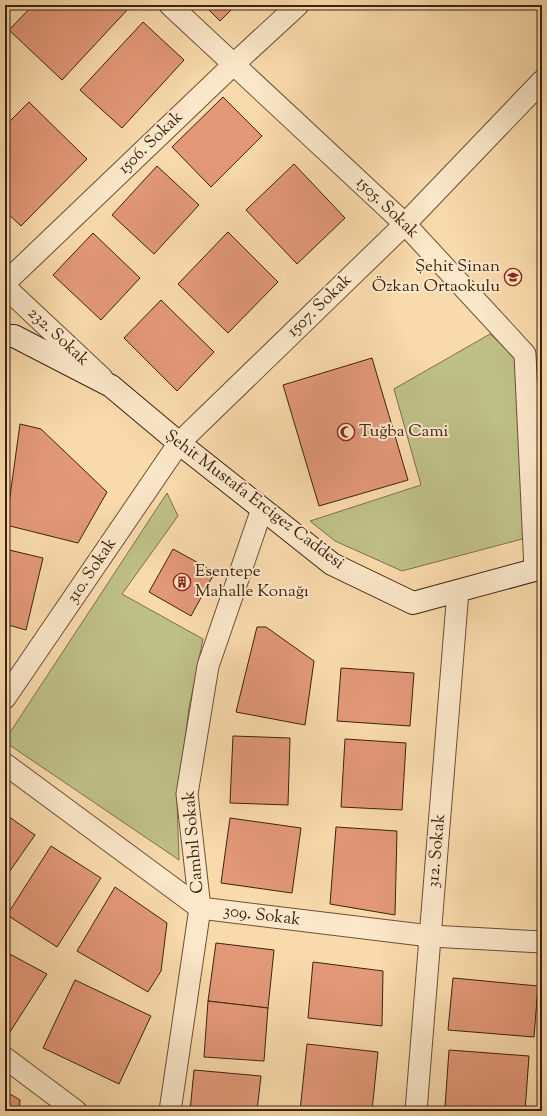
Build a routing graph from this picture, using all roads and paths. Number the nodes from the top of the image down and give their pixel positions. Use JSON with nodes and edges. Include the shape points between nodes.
{"nodes":[{"id":1,"x":170,"y":5,"type":"edge"},
{"id":2,"x":298,"y":5,"type":"edge"},
{"id":3,"x":234,"y":64,"type":"junction"},
{"id":4,"x":542,"y":81,"type":"edge"},
{"id":5,"x":405,"y":224,"type":"junction"},
{"id":6,"x":5,"y":283,"type":"edge"},
{"id":7,"x":5,"y":287,"type":"edge"},
{"id":8,"x":5,"y":336,"type":"edge"},
{"id":9,"x":111,"y":386,"type":"junction"},
{"id":10,"x":179,"y":444,"type":"junction"},
{"id":11,"x":262,"y":509,"type":"junction"},
{"id":12,"x":538,"y":569,"type":"edge"},
{"id":13,"x":458,"y":591,"type":"junction"},
{"id":14,"x":5,"y":698,"type":"edge"},
{"id":15,"x":5,"y":764,"type":"edge"},
{"id":16,"x":200,"y":908,"type":"junction"},
{"id":17,"x":430,"y":936,"type":"junction"},
{"id":18,"x":542,"y":942,"type":"edge"},
{"id":19,"x":5,"y":1058,"type":"edge"},
{"id":20,"x":76,"y":1111,"type":"edge"},
{"id":21,"x":170,"y":1111,"type":"edge"},
{"id":22,"x":416,"y":1111,"type":"edge"}],
"edges":[{"from":1,"to":3,"type":"street","name":"1505. Sokak"},
{"from":2,"to":3,"type":"street","name":"1506. Sokak"},
{"from":3,"to":5,"type":"street","name":"1505. Sokak"},
{"from":3,"to":6,"type":"street","name":"1506. Sokak"},
{"from":4,"to":5,"type":"street","name":"1507. Sokak"},
{"from":5,"to":10,"type":"street","name":"1507. Sokak"},
{"from":5,"to":12,"type":"street","name":"1505. Sokak","via":[[526,354]]},
{"from":7,"to":9,"type":"street","name":"232. Sokak"},
{"from":8,"to":9,"type":"main road","name":"Şehit Mustafa Ercigez Caddesi","via":[[14,336]]},
{"from":9,"to":10,"type":"main road","name":"Şehit Mustafa Ercigez Caddesi"},
{"from":10,"to":11,"type":"main road","name":"Şehit Mustafa Ercigez Caddesi"},
{"from":10,"to":14,"type":"street","name":"310. Sokak"},
{"from":11,"to":13,"type":"main road","name":"Şehit Mustafa Ercigez Caddesi","via":[[332,564],[414,603]]},
{"from":11,"to":16,"type":"street","name":"Cambıl Sokak","via":[[208,666],[187,794]]},
{"from":12,"to":13,"type":"main road","name":"Şehit Mustafa Ercigez Caddesi"},
{"from":13,"to":17,"type":"street","name":"312. Sokak"},
{"from":15,"to":16,"type":"street","name":"309. Sokak"},
{"from":16,"to":17,"type":"street","name":"309. Sokak"},
{"from":16,"to":21,"type":"street","name":"Cambıl Sokak"},
{"from":17,"to":18,"type":"street","name":"309. Sokak"},
{"from":17,"to":22,"type":"street","name":"312. Sokak"},
{"from":19,"to":20,"type":"street"}]}
